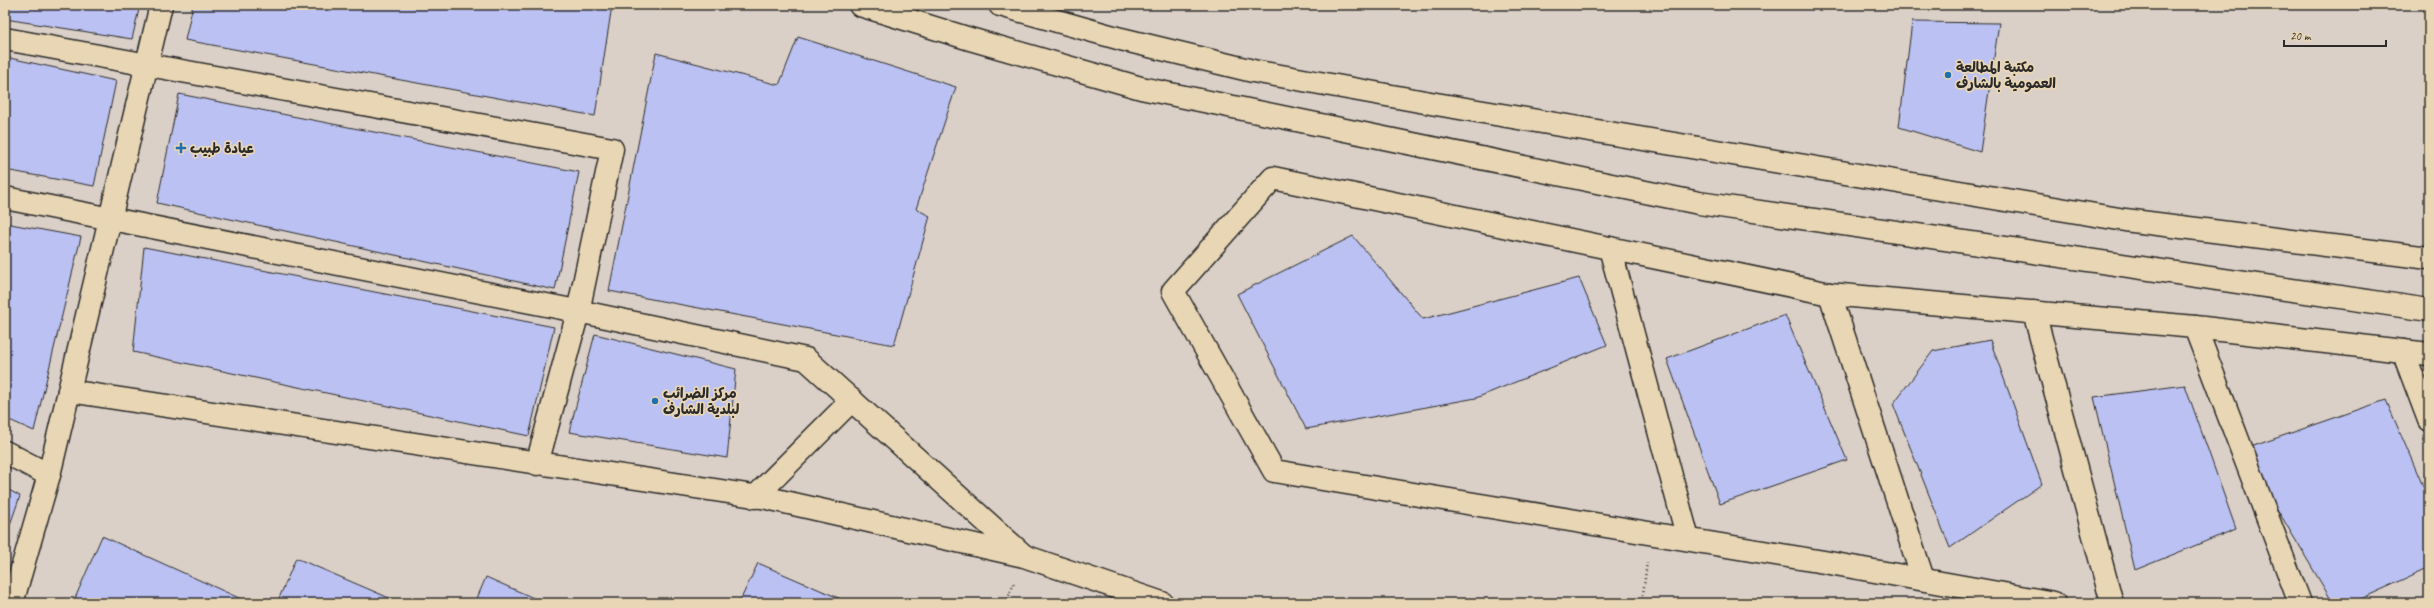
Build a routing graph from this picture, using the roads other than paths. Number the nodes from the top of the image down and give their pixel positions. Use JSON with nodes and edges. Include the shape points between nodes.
{"nodes":[{"id":1,"x":161,"y":5,"type":"edge"},
{"id":2,"x":860,"y":5,"type":"edge"},
{"id":3,"x":1000,"y":5,"type":"edge"},
{"id":4,"x":5,"y":39,"type":"edge"},
{"id":5,"x":148,"y":65,"type":"junction"},
{"id":6,"x":5,"y":198,"type":"edge"},
{"id":7,"x":109,"y":219,"type":"junction"},
{"id":8,"x":1610,"y":248,"type":"junction"},
{"id":9,"x":2429,"y":258,"type":"edge"},
{"id":10,"x":1830,"y":294,"type":"junction"},
{"id":11,"x":2429,"y":310,"type":"edge"},
{"id":12,"x":578,"y":312,"type":"junction"},
{"id":13,"x":2034,"y":312,"type":"junction"},
{"id":14,"x":2195,"y":326,"type":"junction"},
{"id":15,"x":2403,"y":351,"type":"junction"},
{"id":16,"x":2429,"y":354,"type":"edge"},
{"id":17,"x":69,"y":392,"type":"junction"},
{"id":18,"x":852,"y":400,"type":"junction"},
{"id":19,"x":2429,"y":420,"type":"edge"},
{"id":20,"x":5,"y":452,"type":"edge"},
{"id":21,"x":537,"y":464,"type":"junction"},
{"id":22,"x":49,"y":475,"type":"junction"},
{"id":23,"x":755,"y":497,"type":"junction"},
{"id":24,"x":1688,"y":539,"type":"junction"},
{"id":25,"x":1024,"y":556,"type":"junction"},
{"id":26,"x":1924,"y":580,"type":"junction"},
{"id":27,"x":12,"y":603,"type":"edge"},
{"id":28,"x":1162,"y":603,"type":"edge"},
{"id":29,"x":2054,"y":603,"type":"edge"},
{"id":30,"x":2112,"y":603,"type":"edge"},
{"id":31,"x":2300,"y":603,"type":"edge"}],
"edges":[{"from":1,"to":5,"type":"street"},
{"from":2,"to":11,"type":"street","via":[[1141,88],[1691,202]]},
{"from":3,"to":9,"type":"street","via":[[1121,39],[1253,71],[1443,106],[2125,220]]},
{"from":4,"to":5,"type":"street"},
{"from":5,"to":7,"type":"street"},
{"from":5,"to":12,"type":"street","via":[[612,149]]},
{"from":6,"to":7,"type":"street"},
{"from":7,"to":12,"type":"street"},
{"from":7,"to":17,"type":"street"},
{"from":8,"to":10,"type":"street"},
{"from":8,"to":24,"type":"street"},
{"from":8,"to":24,"type":"street","via":[[1273,178],[1174,291],[1274,471]]},
{"from":10,"to":13,"type":"street"},
{"from":10,"to":26,"type":"street"},
{"from":12,"to":18,"type":"street","via":[[806,359]]},
{"from":12,"to":21,"type":"street"},
{"from":13,"to":14,"type":"street"},
{"from":13,"to":30,"type":"street"},
{"from":14,"to":15,"type":"street"},
{"from":14,"to":31,"type":"street"},
{"from":15,"to":16,"type":"street"},
{"from":15,"to":19,"type":"street"},
{"from":17,"to":21,"type":"street"},
{"from":17,"to":22,"type":"street"},
{"from":18,"to":23,"type":"street"},
{"from":18,"to":25,"type":"street"},
{"from":20,"to":22,"type":"street"},
{"from":21,"to":23,"type":"street"},
{"from":22,"to":27,"type":"street"},
{"from":23,"to":25,"type":"street"},
{"from":24,"to":26,"type":"street"},
{"from":25,"to":28,"type":"street"},
{"from":26,"to":29,"type":"street"}]}
